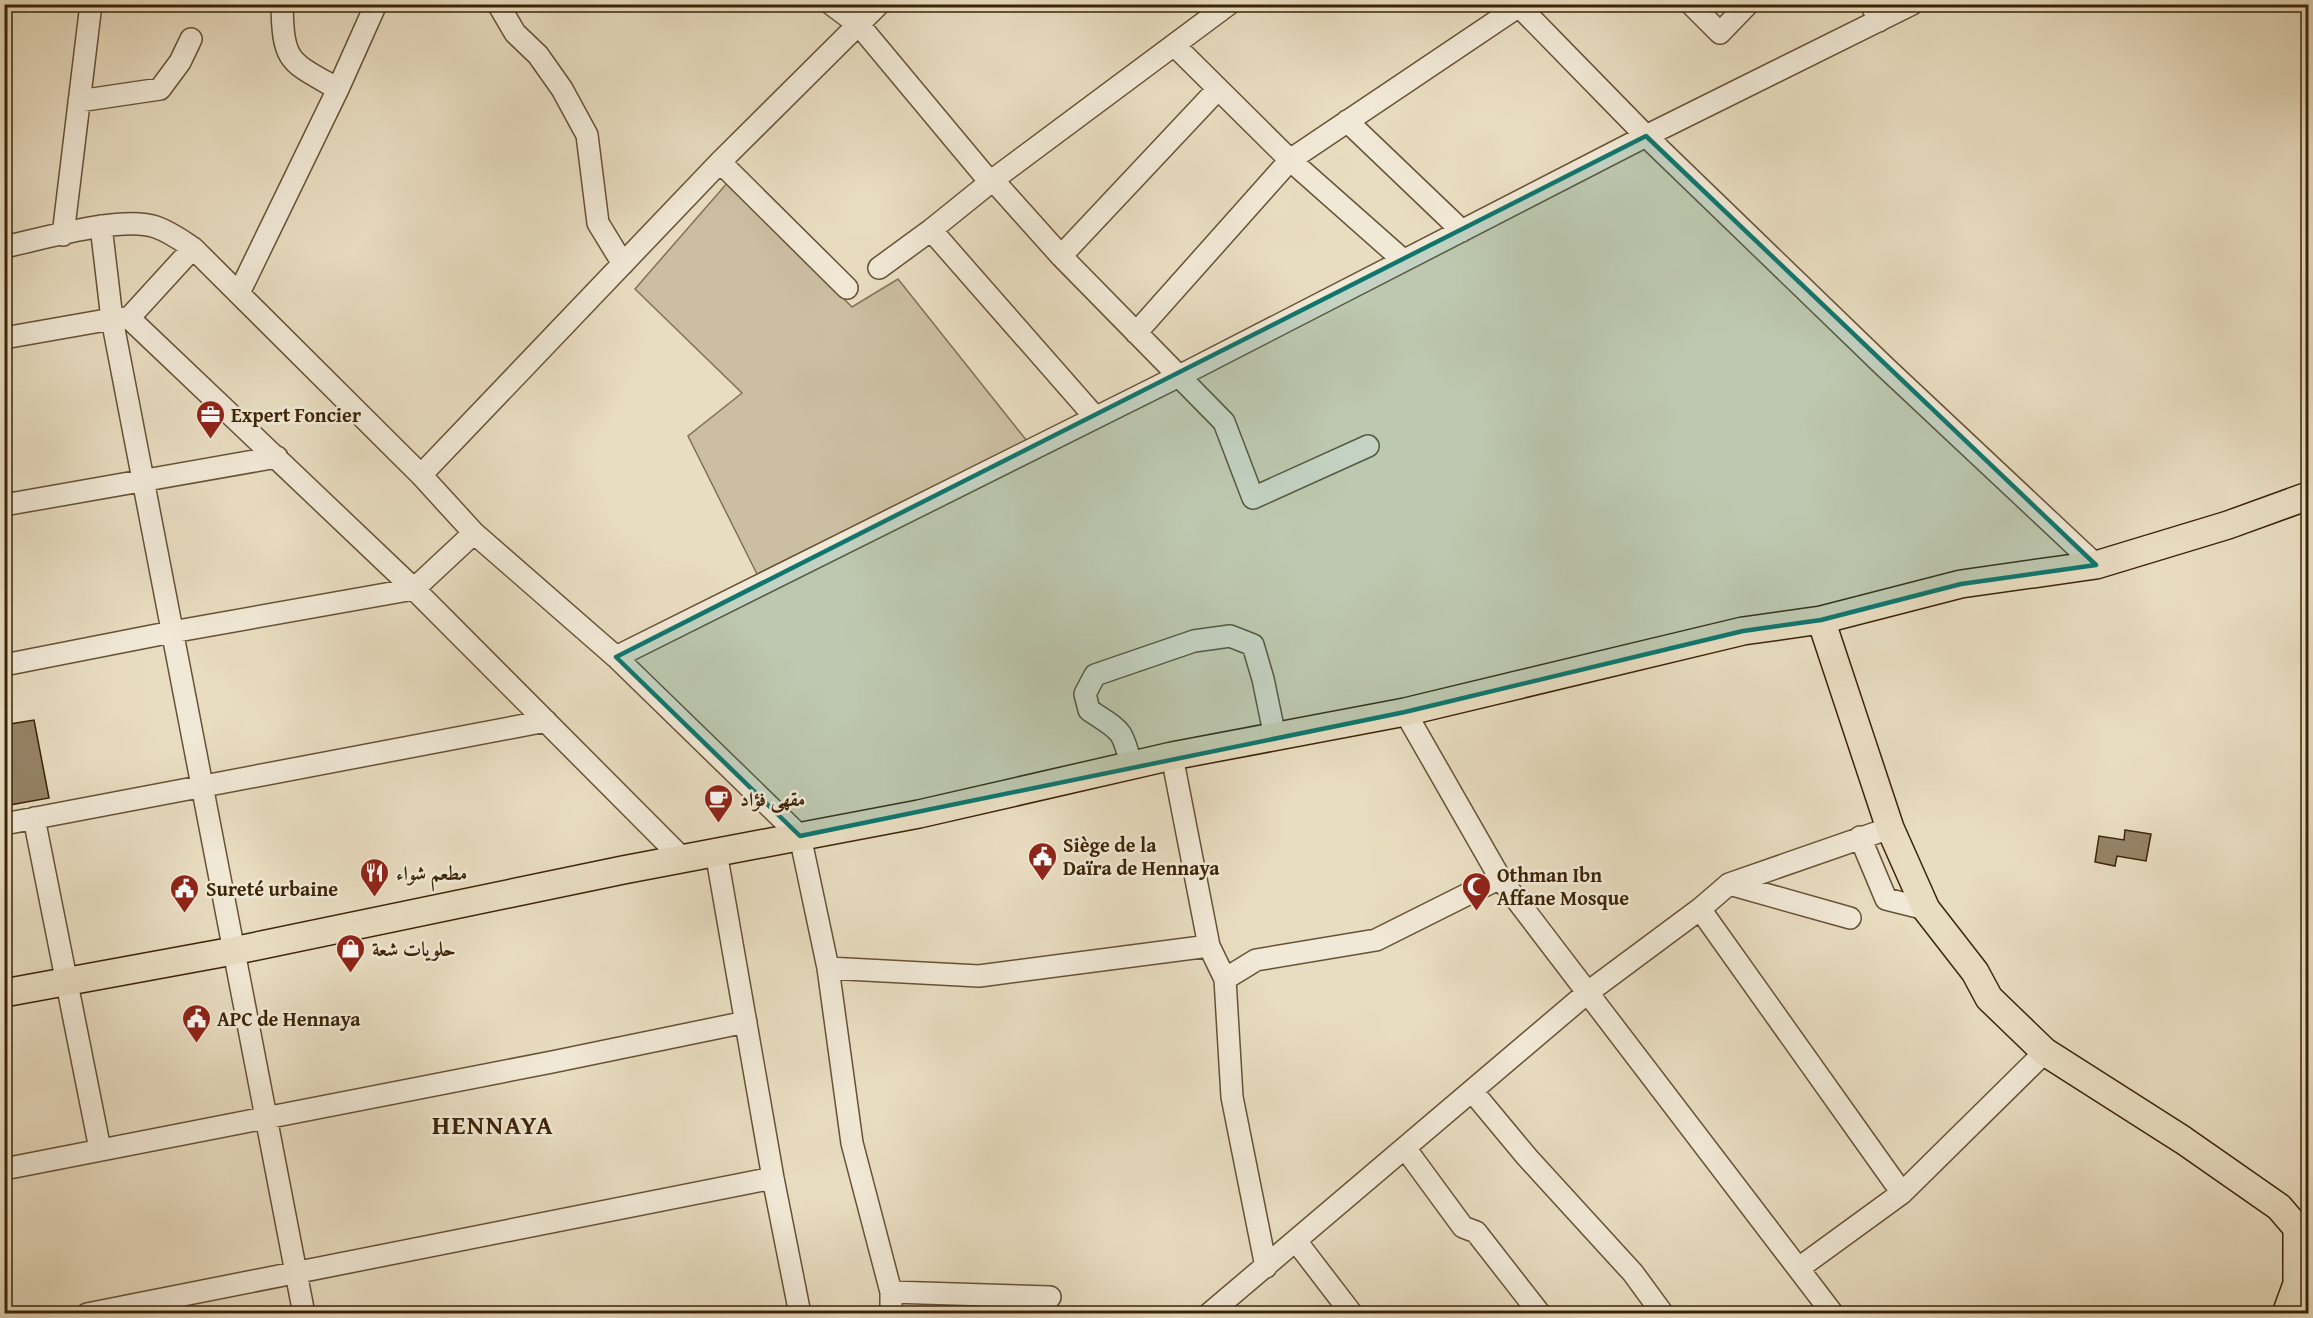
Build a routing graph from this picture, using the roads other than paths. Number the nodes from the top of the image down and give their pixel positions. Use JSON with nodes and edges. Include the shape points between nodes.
{"nodes":[{"id":1,"x":91,"y":4,"type":"edge"},
{"id":2,"x":282,"y":4,"type":"edge"},
{"id":3,"x":376,"y":4,"type":"edge"},
{"id":4,"x":498,"y":4,"type":"edge"},
{"id":5,"x":831,"y":4,"type":"edge"},
{"id":6,"x":879,"y":4,"type":"edge"},
{"id":7,"x":1229,"y":4,"type":"edge"},
{"id":8,"x":1691,"y":4,"type":"edge"},
{"id":9,"x":1748,"y":4,"type":"edge"},
{"id":10,"x":1912,"y":4,"type":"edge"},
{"id":11,"x":1519,"y":5,"type":"edge"},
{"id":12,"x":1875,"y":13,"type":"edge"},
{"id":13,"x":859,"y":25,"type":"junction"},
{"id":14,"x":191,"y":39,"type":"dead end"},
{"id":15,"x":1174,"y":45,"type":"junction"},
{"id":16,"x":338,"y":89,"type":"junction"},
{"id":17,"x":1218,"y":89,"type":"junction"},
{"id":18,"x":80,"y":101,"type":"junction"},
{"id":19,"x":1347,"y":121,"type":"junction"},
{"id":20,"x":1646,"y":136,"type":"junction"},
{"id":21,"x":1290,"y":160,"type":"junction"},
{"id":22,"x":720,"y":162,"type":"junction"},
{"id":23,"x":992,"y":181,"type":"junction"},
{"id":24,"x":101,"y":226,"type":"junction"},
{"id":25,"x":931,"y":230,"type":"junction"},
{"id":26,"x":1462,"y":231,"type":"junction"},
{"id":27,"x":63,"y":235,"type":"junction"},
{"id":28,"x":4,"y":247,"type":"edge"},
{"id":29,"x":193,"y":248,"type":"junction"},
{"id":30,"x":1061,"y":256,"type":"junction"},
{"id":31,"x":1403,"y":260,"type":"junction"},
{"id":32,"x":623,"y":264,"type":"junction"},
{"id":33,"x":879,"y":268,"type":"dead end"},
{"id":34,"x":848,"y":288,"type":"dead end"},
{"id":35,"x":239,"y":293,"type":"junction"},
{"id":36,"x":121,"y":318,"type":"junction"},
{"id":37,"x":1136,"y":333,"type":"junction"},
{"id":38,"x":4,"y":338,"type":"edge"},
{"id":39,"x":1177,"y":376,"type":"junction"},
{"id":40,"x":1095,"y":417,"type":"junction"},
{"id":41,"x":1368,"y":446,"type":"dead end"},
{"id":42,"x":277,"y":457,"type":"junction"},
{"id":43,"x":422,"y":476,"type":"junction"},
{"id":44,"x":143,"y":480,"type":"junction"},
{"id":45,"x":2308,"y":496,"type":"edge"},
{"id":46,"x":4,"y":505,"type":"edge"},
{"id":47,"x":474,"y":533,"type":"junction"},
{"id":48,"x":2096,"y":565,"type":"junction"},
{"id":49,"x":414,"y":589,"type":"junction"},
{"id":50,"x":1821,"y":620,"type":"junction"},
{"id":51,"x":172,"y":632,"type":"junction"},
{"id":52,"x":616,"y":657,"type":"junction"},
{"id":53,"x":4,"y":665,"type":"edge"},
{"id":54,"x":1405,"y":712,"type":"junction"},
{"id":55,"x":546,"y":722,"type":"junction"},
{"id":56,"x":1275,"y":737,"type":"junction"},
{"id":57,"x":1172,"y":756,"type":"junction"},
{"id":58,"x":1131,"y":765,"type":"junction"},
{"id":59,"x":202,"y":787,"type":"junction"},
{"id":60,"x":34,"y":818,"type":"junction"},
{"id":61,"x":4,"y":824,"type":"edge"},
{"id":62,"x":1890,"y":828,"type":"junction"},
{"id":63,"x":800,"y":836,"type":"junction"},
{"id":64,"x":1860,"y":837,"type":"junction"},
{"id":65,"x":716,"y":852,"type":"junction"},
{"id":66,"x":683,"y":859,"type":"junction"},
{"id":67,"x":1500,"y":879,"type":"junction"},
{"id":68,"x":1729,"y":884,"type":"junction"},
{"id":69,"x":1700,"y":909,"type":"junction"},
{"id":70,"x":1926,"y":909,"type":"junction"},
{"id":71,"x":1850,"y":918,"type":"dead end"},
{"id":72,"x":1209,"y":946,"type":"junction"},
{"id":73,"x":233,"y":951,"type":"junction"},
{"id":74,"x":828,"y":968,"type":"junction"},
{"id":75,"x":1225,"y":979,"type":"junction"},
{"id":76,"x":68,"y":981,"type":"junction"},
{"id":77,"x":4,"y":993,"type":"edge"},
{"id":78,"x":1587,"y":993,"type":"junction"},
{"id":79,"x":746,"y":1022,"type":"junction"},
{"id":80,"x":2045,"y":1052,"type":"junction"},
{"id":81,"x":1472,"y":1092,"type":"junction"},
{"id":82,"x":265,"y":1119,"type":"junction"},
{"id":83,"x":1405,"y":1148,"type":"junction"},
{"id":84,"x":100,"y":1149,"type":"junction"},
{"id":85,"x":4,"y":1169,"type":"edge"},
{"id":86,"x":772,"y":1178,"type":"junction"},
{"id":87,"x":1902,"y":1193,"type":"junction"},
{"id":88,"x":2303,"y":1230,"type":"edge"},
{"id":89,"x":1296,"y":1241,"type":"junction"},
{"id":90,"x":1266,"y":1267,"type":"junction"},
{"id":91,"x":1799,"y":1268,"type":"junction"},
{"id":92,"x":295,"y":1271,"type":"junction"},
{"id":93,"x":891,"y":1292,"type":"junction"},
{"id":94,"x":1050,"y":1297,"type":"dead end"},
{"id":95,"x":2308,"y":1300,"type":"edge"},
{"id":96,"x":87,"y":1314,"type":"edge"},
{"id":97,"x":304,"y":1314,"type":"edge"},
{"id":98,"x":800,"y":1314,"type":"edge"},
{"id":99,"x":891,"y":1314,"type":"edge"},
{"id":100,"x":1209,"y":1314,"type":"edge"},
{"id":101,"x":1352,"y":1314,"type":"edge"},
{"id":102,"x":1540,"y":1314,"type":"edge"},
{"id":103,"x":1663,"y":1314,"type":"edge"},
{"id":104,"x":1833,"y":1314,"type":"edge"},
{"id":105,"x":2286,"y":1314,"type":"edge"},
{"id":106,"x":2298,"y":1314,"type":"edge"}],
"edges":[{"from":1,"to":18,"type":"street"},
{"from":2,"to":16,"type":"street","via":[[282,32],[290,57],[299,67]]},
{"from":3,"to":16,"type":"street"},
{"from":4,"to":32,"type":"street","via":[[515,33],[538,55],[562,89],[587,135],[598,223]]},
{"from":5,"to":13,"type":"street"},
{"from":6,"to":13,"type":"street"},
{"from":7,"to":15,"type":"street"},
{"from":8,"to":9,"type":"street","via":[[1720,33]]},
{"from":10,"to":12,"type":"street"},
{"from":11,"to":19,"type":"street"},
{"from":11,"to":20,"type":"street"},
{"from":12,"to":20,"type":"street"},
{"from":13,"to":22,"type":"street"},
{"from":13,"to":23,"type":"street"},
{"from":14,"to":18,"type":"street","via":[[160,89]]},
{"from":15,"to":17,"type":"street"},
{"from":15,"to":23,"type":"street"},
{"from":16,"to":35,"type":"street"},
{"from":17,"to":21,"type":"street"},
{"from":17,"to":30,"type":"street"},
{"from":18,"to":27,"type":"street"},
{"from":19,"to":21,"type":"street"},
{"from":19,"to":26,"type":"street"},
{"from":20,"to":26,"type":"street"},
{"from":20,"to":48,"type":"street"},
{"from":21,"to":31,"type":"street"},
{"from":21,"to":37,"type":"street"},
{"from":22,"to":32,"type":"street"},
{"from":22,"to":34,"type":"street"},
{"from":23,"to":25,"type":"street"},
{"from":23,"to":30,"type":"street"},
{"from":24,"to":27,"type":"street"},
{"from":24,"to":29,"type":"street","via":[[154,226]]},
{"from":24,"to":36,"type":"street"},
{"from":25,"to":33,"type":"street"},
{"from":25,"to":40,"type":"street"},
{"from":26,"to":31,"type":"street"},
{"from":27,"to":28,"type":"street"},
{"from":29,"to":35,"type":"street"},
{"from":29,"to":36,"type":"street"},
{"from":30,"to":37,"type":"street"},
{"from":31,"to":39,"type":"street"},
{"from":32,"to":43,"type":"street"},
{"from":35,"to":43,"type":"street"},
{"from":36,"to":38,"type":"street"},
{"from":36,"to":42,"type":"street"},
{"from":36,"to":44,"type":"street"},
{"from":37,"to":39,"type":"street"},
{"from":39,"to":40,"type":"street"},
{"from":39,"to":41,"type":"street","via":[[1224,422],[1253,498]]},
{"from":40,"to":52,"type":"street"},
{"from":42,"to":44,"type":"street"},
{"from":42,"to":49,"type":"street"},
{"from":43,"to":47,"type":"street"},
{"from":44,"to":46,"type":"street"},
{"from":44,"to":51,"type":"street"},
{"from":45,"to":48,"type":"main road"},
{"from":47,"to":49,"type":"street"},
{"from":47,"to":52,"type":"street"},
{"from":48,"to":50,"type":"main road","via":[[1961,584]]},
{"from":49,"to":51,"type":"street"},
{"from":49,"to":55,"type":"street"},
{"from":50,"to":54,"type":"main road","via":[[1743,631]]},
{"from":50,"to":62,"type":"main road"},
{"from":51,"to":53,"type":"street"},
{"from":51,"to":59,"type":"street"},
{"from":52,"to":63,"type":"street"},
{"from":54,"to":56,"type":"main road"},
{"from":54,"to":67,"type":"street"},
{"from":55,"to":59,"type":"street"},
{"from":55,"to":66,"type":"street"},
{"from":56,"to":57,"type":"main road"},
{"from":56,"to":58,"type":"street","via":[[1253,645],[1230,636],[1194,641],[1095,675],[1085,694],[1089,710],[1121,732]]},
{"from":57,"to":58,"type":"main road"},
{"from":57,"to":72,"type":"street"},
{"from":58,"to":63,"type":"main road","via":[[920,814]]},
{"from":59,"to":60,"type":"street"},
{"from":59,"to":73,"type":"street"},
{"from":60,"to":61,"type":"street"},
{"from":60,"to":76,"type":"street"},
{"from":62,"to":64,"type":"street"},
{"from":62,"to":70,"type":"main road"},
{"from":63,"to":65,"type":"main road"},
{"from":63,"to":74,"type":"street"},
{"from":64,"to":68,"type":"street"},
{"from":64,"to":70,"type":"street","via":[[1886,899]]},
{"from":65,"to":66,"type":"main road"},
{"from":65,"to":79,"type":"street"},
{"from":66,"to":73,"type":"main road"},
{"from":67,"to":75,"type":"street","via":[[1376,940],[1256,960]]},
{"from":67,"to":78,"type":"street"},
{"from":68,"to":69,"type":"street"},
{"from":68,"to":71,"type":"street"},
{"from":69,"to":78,"type":"street"},
{"from":69,"to":87,"type":"street"},
{"from":70,"to":80,"type":"main road","via":[[1975,972],[1989,998]]},
{"from":72,"to":74,"type":"street","via":[[979,976]]},
{"from":72,"to":75,"type":"street"},
{"from":73,"to":76,"type":"main road"},
{"from":73,"to":82,"type":"street"},
{"from":74,"to":93,"type":"street","via":[[852,1143]]},
{"from":75,"to":90,"type":"street","via":[[1232,1097]]},
{"from":76,"to":77,"type":"main road"},
{"from":76,"to":84,"type":"street"},
{"from":78,"to":81,"type":"street"},
{"from":78,"to":91,"type":"street"},
{"from":79,"to":82,"type":"street"},
{"from":79,"to":86,"type":"street"},
{"from":80,"to":87,"type":"street"},
{"from":80,"to":88,"type":"main road","via":[[2183,1140],[2279,1207]]},
{"from":81,"to":83,"type":"street"},
{"from":81,"to":103,"type":"street","via":[[1633,1273]]},
{"from":82,"to":84,"type":"street"},
{"from":82,"to":92,"type":"street"},
{"from":83,"to":89,"type":"street"},
{"from":83,"to":102,"type":"street","via":[[1463,1227],[1476,1232]]},
{"from":84,"to":85,"type":"street"},
{"from":86,"to":92,"type":"street"},
{"from":86,"to":98,"type":"street"},
{"from":87,"to":91,"type":"street"},
{"from":88,"to":105,"type":"main road","via":[[2297,1284]]},
{"from":89,"to":90,"type":"street"},
{"from":89,"to":101,"type":"street"},
{"from":90,"to":100,"type":"street"},
{"from":91,"to":104,"type":"street"},
{"from":92,"to":96,"type":"street"},
{"from":92,"to":97,"type":"street"},
{"from":93,"to":94,"type":"street"},
{"from":93,"to":99,"type":"street"},
{"from":95,"to":106,"type":"highway"}]}
